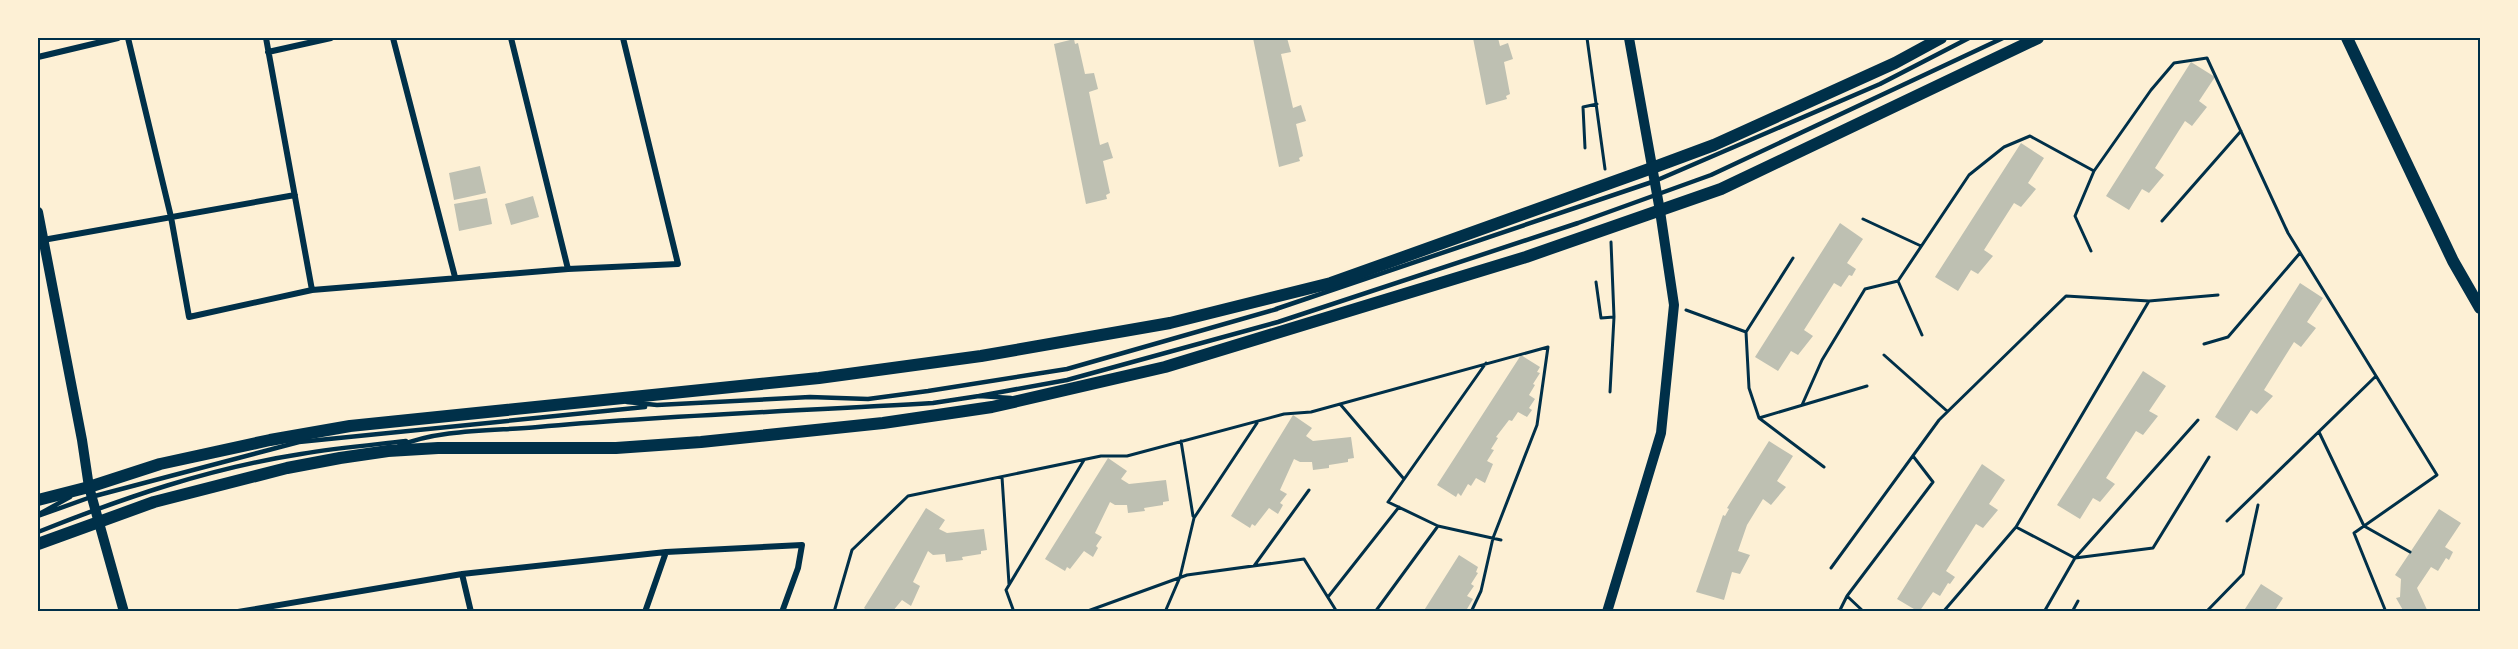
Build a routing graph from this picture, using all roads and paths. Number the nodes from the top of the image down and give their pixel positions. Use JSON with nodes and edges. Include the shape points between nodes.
{"nodes":[{"id":1,"x":118,"y":38,"type":"edge"},
{"id":2,"x":128,"y":38,"type":"edge"},
{"id":3,"x":266,"y":38,"type":"edge"},
{"id":4,"x":331,"y":38,"type":"edge"},
{"id":5,"x":393,"y":38,"type":"edge"},
{"id":6,"x":511,"y":38,"type":"edge"},
{"id":7,"x":623,"y":38,"type":"edge"},
{"id":8,"x":1629,"y":38,"type":"edge"},
{"id":9,"x":1941,"y":38,"type":"edge"},
{"id":10,"x":1970,"y":38,"type":"edge"},
{"id":11,"x":2003,"y":38,"type":"edge"},
{"id":12,"x":2038,"y":38,"type":"edge"},
{"id":13,"x":2348,"y":38,"type":"edge"},
{"id":14,"x":268,"y":52,"type":"junction"},
{"id":15,"x":38,"y":57,"type":"edge"},
{"id":16,"x":1597,"y":105,"type":"dead end"},
{"id":17,"x":2241,"y":131,"type":"junction"},
{"id":18,"x":1585,"y":148,"type":"dead end"},
{"id":19,"x":1652,"y":168,"type":"junction"},
{"id":20,"x":2094,"y":171,"type":"junction"},
{"id":21,"x":1655,"y":181,"type":"junction"},
{"id":22,"x":1657,"y":194,"type":"junction"},
{"id":23,"x":295,"y":195,"type":"junction"},
{"id":24,"x":1660,"y":211,"type":"junction"},
{"id":25,"x":38,"y":212,"type":"edge"},
{"id":26,"x":171,"y":217,"type":"junction"},
{"id":27,"x":1863,"y":219,"type":"dead end"},
{"id":28,"x":2162,"y":221,"type":"dead end"},
{"id":29,"x":39,"y":227,"type":"edge"},
{"id":30,"x":42,"y":240,"type":"junction"},
{"id":31,"x":1921,"y":246,"type":"junction"},
{"id":32,"x":2091,"y":251,"type":"dead end"},
{"id":33,"x":2300,"y":253,"type":"junction"},
{"id":34,"x":1794,"y":258,"type":"dead end"},
{"id":35,"x":568,"y":269,"type":"junction"},
{"id":36,"x":455,"y":277,"type":"junction"},
{"id":37,"x":1898,"y":281,"type":"junction"},
{"id":38,"x":1330,"y":282,"type":"junction"},
{"id":39,"x":1596,"y":282,"type":"dead end"},
{"id":40,"x":312,"y":290,"type":"junction"},
{"id":41,"x":2218,"y":295,"type":"dead end"},
{"id":42,"x":2149,"y":301,"type":"junction"},
{"id":43,"x":1674,"y":305,"type":"junction"},
{"id":44,"x":2481,"y":308,"type":"edge"},
{"id":45,"x":1276,"y":309,"type":"junction"},
{"id":46,"x":1614,"y":317,"type":"dead end"},
{"id":47,"x":1746,"y":332,"type":"junction"},
{"id":48,"x":1922,"y":335,"type":"dead end"},
{"id":49,"x":2204,"y":344,"type":"dead end"},
{"id":50,"x":1884,"y":355,"type":"dead end"},
{"id":51,"x":1487,"y":362,"type":"junction"},
{"id":52,"x":2376,"y":376,"type":"junction"},
{"id":53,"x":1868,"y":386,"type":"dead end"},
{"id":54,"x":979,"y":396,"type":"junction"},
{"id":55,"x":1027,"y":399,"type":"junction"},
{"id":56,"x":603,"y":400,"type":"junction"},
{"id":57,"x":1340,"y":404,"type":"junction"},
{"id":58,"x":657,"y":405,"type":"junction"},
{"id":59,"x":1802,"y":405,"type":"junction"},
{"id":60,"x":1947,"y":411,"type":"junction"},
{"id":61,"x":1759,"y":418,"type":"junction"},
{"id":62,"x":2199,"y":420,"type":"dead end"},
{"id":63,"x":1258,"y":421,"type":"junction"},
{"id":64,"x":2319,"y":432,"type":"junction"},
{"id":65,"x":411,"y":441,"type":"junction"},
{"id":66,"x":1181,"y":441,"type":"junction"},
{"id":67,"x":388,"y":451,"type":"junction"},
{"id":68,"x":1912,"y":456,"type":"junction"},
{"id":69,"x":2209,"y":457,"type":"dead end"},
{"id":70,"x":1084,"y":460,"type":"junction"},
{"id":71,"x":1824,"y":467,"type":"dead end"},
{"id":72,"x":1002,"y":477,"type":"junction"},
{"id":73,"x":1404,"y":479,"type":"junction"},
{"id":74,"x":1310,"y":490,"type":"dead end"},
{"id":75,"x":90,"y":492,"type":"junction"},
{"id":76,"x":38,"y":500,"type":"edge"},
{"id":77,"x":2258,"y":505,"type":"dead end"},
{"id":78,"x":1399,"y":507,"type":"junction"},
{"id":79,"x":38,"y":515,"type":"edge"},
{"id":80,"x":96,"y":515,"type":"junction"},
{"id":81,"x":1194,"y":518,"type":"junction"},
{"id":82,"x":2227,"y":521,"type":"dead end"},
{"id":83,"x":1438,"y":526,"type":"junction"},
{"id":84,"x":2364,"y":526,"type":"junction"},
{"id":85,"x":2016,"y":527,"type":"junction"},
{"id":86,"x":38,"y":532,"type":"edge"},
{"id":87,"x":1493,"y":538,"type":"junction"},
{"id":88,"x":1501,"y":540,"type":"dead end"},
{"id":89,"x":38,"y":544,"type":"edge"},
{"id":90,"x":666,"y":552,"type":"junction"},
{"id":91,"x":2410,"y":552,"type":"dead end"},
{"id":92,"x":2075,"y":558,"type":"junction"},
{"id":93,"x":1254,"y":566,"type":"junction"},
{"id":94,"x":1831,"y":568,"type":"dead end"},
{"id":95,"x":462,"y":574,"type":"junction"},
{"id":96,"x":1179,"y":577,"type":"junction"},
{"id":97,"x":1009,"y":585,"type":"junction"},
{"id":98,"x":1847,"y":596,"type":"junction"},
{"id":99,"x":1328,"y":597,"type":"junction"},
{"id":100,"x":2078,"y":601,"type":"dead end"},
{"id":101,"x":239,"y":611,"type":"edge"},
{"id":102,"x":124,"y":612,"type":"edge"},
{"id":103,"x":471,"y":612,"type":"edge"},
{"id":104,"x":645,"y":612,"type":"edge"},
{"id":105,"x":782,"y":612,"type":"edge"},
{"id":106,"x":834,"y":612,"type":"edge"},
{"id":107,"x":1014,"y":612,"type":"edge"},
{"id":108,"x":1085,"y":612,"type":"edge"},
{"id":109,"x":1165,"y":612,"type":"edge"},
{"id":110,"x":1337,"y":612,"type":"edge"},
{"id":111,"x":1375,"y":612,"type":"edge"},
{"id":112,"x":1471,"y":612,"type":"edge"},
{"id":113,"x":1607,"y":612,"type":"edge"},
{"id":114,"x":1839,"y":612,"type":"edge"},
{"id":115,"x":1864,"y":612,"type":"edge"},
{"id":116,"x":1943,"y":612,"type":"edge"},
{"id":117,"x":2044,"y":612,"type":"edge"},
{"id":118,"x":2072,"y":612,"type":"edge"},
{"id":119,"x":2206,"y":612,"type":"edge"},
{"id":120,"x":2386,"y":612,"type":"edge"}],
"edges":[{"from":1,"to":15,"type":"street"},
{"from":2,"to":26,"type":"street"},
{"from":3,"to":14,"type":"street"},
{"from":4,"to":14,"type":"street"},
{"from":5,"to":36,"type":"street"},
{"from":6,"to":35,"type":"street"},
{"from":7,"to":35,"type":"street","via":[[678,264]]},
{"from":8,"to":19,"type":"street"},
{"from":9,"to":19,"type":"main road","via":[[1714,145]]},
{"from":10,"to":21,"type":"lane","via":[[1880,84]]},
{"from":11,"to":22,"type":"lane","via":[[1711,175]]},
{"from":12,"to":24,"type":"main road","via":[[1720,189]]},
{"from":13,"to":44,"type":"main road","via":[[2453,261]]},
{"from":14,"to":23,"type":"street"},
{"from":16,"to":18,"type":"path","via":[[1583,107]]},
{"from":17,"to":20,"type":"path","via":[[2206,58],[2174,63]]},
{"from":17,"to":28,"type":"path"},
{"from":17,"to":33,"type":"path"},
{"from":19,"to":21,"type":"street"},
{"from":19,"to":38,"type":"main road"},
{"from":20,"to":31,"type":"path","via":[[2030,136],[2004,147],[1969,175]]},
{"from":20,"to":32,"type":"path","via":[[2075,216]]},
{"from":21,"to":22,"type":"street"},
{"from":21,"to":45,"type":"lane"},
{"from":22,"to":24,"type":"street"},
{"from":22,"to":54,"type":"lane","via":[[1278,322],[1067,380]]},
{"from":23,"to":26,"type":"street"},
{"from":23,"to":40,"type":"street"},
{"from":24,"to":43,"type":"street"},
{"from":24,"to":55,"type":"main road","via":[[1526,257],[1165,368]]},
{"from":25,"to":29,"type":"street"},
{"from":26,"to":30,"type":"street"},
{"from":26,"to":40,"type":"street","via":[[189,317]]},
{"from":27,"to":31,"type":"path"},
{"from":29,"to":30,"type":"street"},
{"from":30,"to":75,"type":"street"},
{"from":31,"to":37,"type":"path"},
{"from":33,"to":49,"type":"path","via":[[2228,336]]},
{"from":33,"to":52,"type":"path"},
{"from":34,"to":47,"type":"path"},
{"from":35,"to":36,"type":"street"},
{"from":36,"to":40,"type":"street"},
{"from":37,"to":48,"type":"path"},
{"from":37,"to":59,"type":"path","via":[[1865,289],[1822,360]]},
{"from":38,"to":45,"type":"lane"},
{"from":38,"to":56,"type":"main road","via":[[1170,323],[981,356],[819,378]]},
{"from":39,"to":46,"type":"path","via":[[1601,318]]},
{"from":41,"to":42,"type":"path"},
{"from":42,"to":60,"type":"path","via":[[2066,296]]},
{"from":42,"to":85,"type":"path"},
{"from":43,"to":47,"type":"path"},
{"from":43,"to":113,"type":"street","via":[[1661,433]]},
{"from":45,"to":58,"type":"lane","via":[[1067,369],[928,391],[868,399],[810,397]]},
{"from":47,"to":61,"type":"path","via":[[1749,388]]},
{"from":50,"to":60,"type":"path"},
{"from":51,"to":57,"type":"path"},
{"from":51,"to":73,"type":"path"},
{"from":51,"to":87,"type":"path","via":[[1548,347],[1537,425]]},
{"from":52,"to":64,"type":"path"},
{"from":52,"to":84,"type":"path","via":[[2437,475]]},
{"from":53,"to":59,"type":"path"},
{"from":54,"to":55,"type":"lane"},
{"from":54,"to":65,"type":"lane","via":[[933,403],[566,424]]},
{"from":55,"to":67,"type":"main road","via":[[884,423],[701,442]]},
{"from":56,"to":58,"type":"lane"},
{"from":56,"to":75,"type":"main road","via":[[350,426],[270,440],[160,464]]},
{"from":57,"to":63,"type":"path"},
{"from":57,"to":73,"type":"path"},
{"from":58,"to":75,"type":"lane","via":[[299,442]]},
{"from":59,"to":61,"type":"path"},
{"from":60,"to":68,"type":"path"},
{"from":61,"to":71,"type":"path"},
{"from":62,"to":92,"type":"path"},
{"from":63,"to":66,"type":"path"},
{"from":63,"to":81,"type":"path"},
{"from":64,"to":82,"type":"path"},
{"from":64,"to":84,"type":"path"},
{"from":65,"to":67,"type":"lane"},
{"from":65,"to":80,"type":"lane","via":[[301,454],[189,478]]},
{"from":66,"to":70,"type":"path","via":[[1127,456]]},
{"from":66,"to":81,"type":"path"},
{"from":67,"to":80,"type":"main road","via":[[287,468]]},
{"from":68,"to":94,"type":"path"},
{"from":68,"to":98,"type":"path","via":[[1933,482]]},
{"from":69,"to":92,"type":"path","via":[[2153,548]]},
{"from":70,"to":72,"type":"path"},
{"from":70,"to":97,"type":"path"},
{"from":72,"to":97,"type":"path"},
{"from":72,"to":106,"type":"path","via":[[908,496],[852,550]]},
{"from":73,"to":78,"type":"path","via":[[1388,502]]},
{"from":74,"to":93,"type":"path"},
{"from":75,"to":76,"type":"main road"},
{"from":75,"to":79,"type":"lane"},
{"from":75,"to":79,"type":"lane"},
{"from":75,"to":80,"type":"street"},
{"from":77,"to":119,"type":"path","via":[[2243,574]]},
{"from":78,"to":83,"type":"path"},
{"from":78,"to":99,"type":"path"},
{"from":80,"to":86,"type":"lane"},
{"from":80,"to":89,"type":"main road"},
{"from":80,"to":102,"type":"street"},
{"from":81,"to":96,"type":"path"},
{"from":83,"to":87,"type":"path"},
{"from":83,"to":111,"type":"path"},
{"from":84,"to":91,"type":"path"},
{"from":84,"to":120,"type":"path","via":[[2354,533]]},
{"from":85,"to":92,"type":"path"},
{"from":85,"to":116,"type":"path"},
{"from":87,"to":88,"type":"path"},
{"from":87,"to":112,"type":"path","via":[[1481,591]]},
{"from":90,"to":95,"type":"street"},
{"from":90,"to":104,"type":"street"},
{"from":90,"to":105,"type":"street","via":[[802,545]]},
{"from":92,"to":117,"type":"path"},
{"from":93,"to":96,"type":"path"},
{"from":93,"to":99,"type":"path","via":[[1304,559]]},
{"from":95,"to":101,"type":"street"},
{"from":95,"to":103,"type":"street"},
{"from":96,"to":108,"type":"path"},
{"from":96,"to":109,"type":"path"},
{"from":97,"to":107,"type":"path","via":[[1006,590]]},
{"from":98,"to":114,"type":"path"},
{"from":98,"to":115,"type":"path"},
{"from":99,"to":110,"type":"path"},
{"from":100,"to":118,"type":"path"}]}
